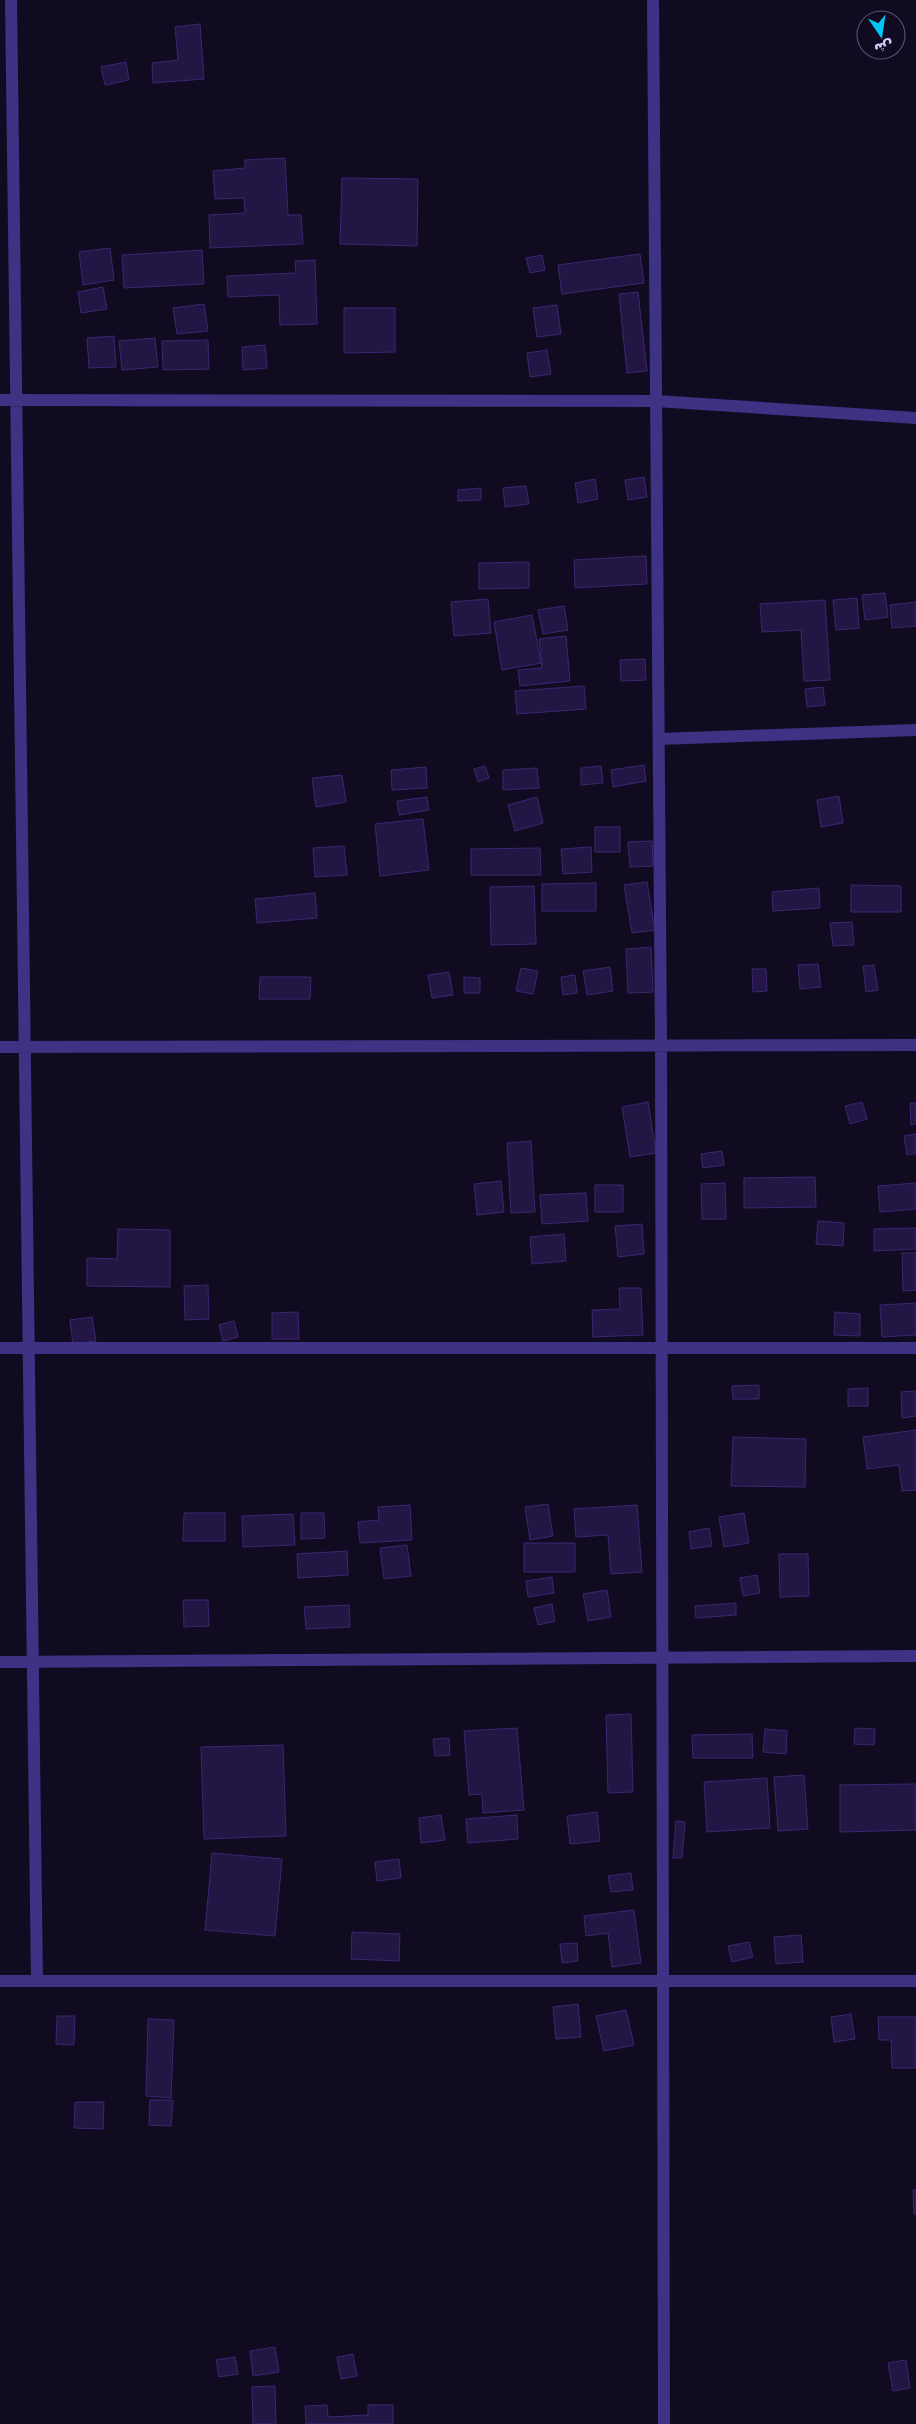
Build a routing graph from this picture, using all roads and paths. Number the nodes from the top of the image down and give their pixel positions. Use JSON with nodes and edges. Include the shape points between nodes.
{"nodes":[{"id":1,"x":11,"y":0,"type":"edge"},
{"id":2,"x":653,"y":0,"type":"edge"},
{"id":3,"x":0,"y":400,"type":"edge"},
{"id":4,"x":17,"y":400,"type":"junction"},
{"id":5,"x":656,"y":401,"type":"junction"},
{"id":6,"x":916,"y":418,"type":"edge"},
{"id":7,"x":916,"y":730,"type":"edge"},
{"id":8,"x":659,"y":738,"type":"junction"},
{"id":9,"x":916,"y":1045,"type":"edge"},
{"id":10,"x":661,"y":1046,"type":"junction"},
{"id":11,"x":0,"y":1047,"type":"edge"},
{"id":12,"x":26,"y":1047,"type":"junction"},
{"id":13,"x":0,"y":1348,"type":"edge"},
{"id":14,"x":29,"y":1348,"type":"junction"},
{"id":15,"x":662,"y":1348,"type":"junction"},
{"id":16,"x":916,"y":1348,"type":"edge"},
{"id":17,"x":916,"y":1656,"type":"edge"},
{"id":18,"x":663,"y":1658,"type":"junction"},
{"id":19,"x":0,"y":1662,"type":"edge"},
{"id":20,"x":33,"y":1662,"type":"junction"},
{"id":21,"x":0,"y":1981,"type":"edge"},
{"id":22,"x":37,"y":1981,"type":"junction"},
{"id":23,"x":663,"y":1981,"type":"junction"},
{"id":24,"x":916,"y":1982,"type":"edge"},
{"id":25,"x":664,"y":2424,"type":"edge"}],
"edges":[{"from":1,"to":4,"type":"street"},
{"from":2,"to":5,"type":"street"},
{"from":3,"to":4,"type":"street"},
{"from":4,"to":5,"type":"street"},
{"from":4,"to":12,"type":"street"},
{"from":5,"to":6,"type":"street"},
{"from":5,"to":8,"type":"street"},
{"from":7,"to":8,"type":"street"},
{"from":8,"to":10,"type":"street"},
{"from":9,"to":10,"type":"street"},
{"from":10,"to":12,"type":"street"},
{"from":10,"to":15,"type":"street"},
{"from":11,"to":12,"type":"street"},
{"from":12,"to":14,"type":"street"},
{"from":13,"to":14,"type":"street"},
{"from":14,"to":15,"type":"street"},
{"from":14,"to":20,"type":"street"},
{"from":15,"to":16,"type":"street"},
{"from":15,"to":18,"type":"street"},
{"from":17,"to":18,"type":"street"},
{"from":18,"to":20,"type":"street"},
{"from":18,"to":23,"type":"street"},
{"from":19,"to":20,"type":"street"},
{"from":20,"to":22,"type":"street"},
{"from":21,"to":22,"type":"street"},
{"from":22,"to":23,"type":"street"},
{"from":23,"to":24,"type":"street"},
{"from":23,"to":25,"type":"street"}]}
